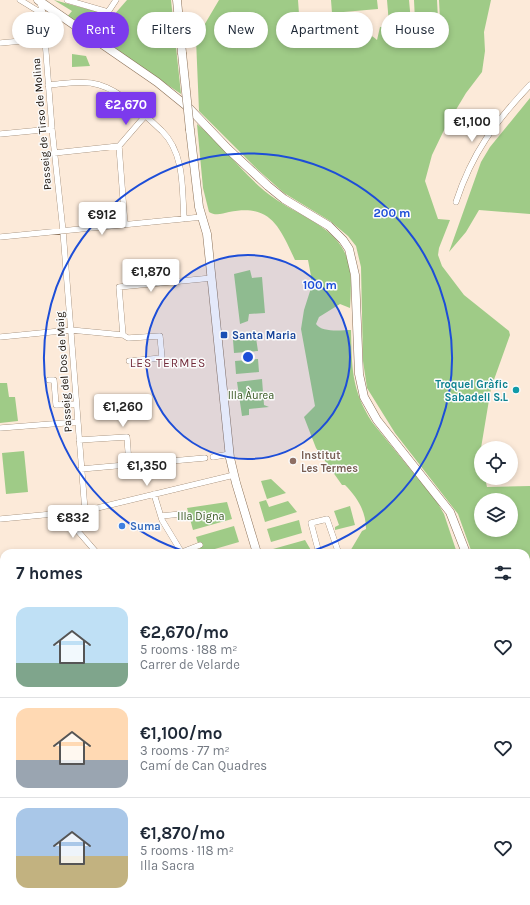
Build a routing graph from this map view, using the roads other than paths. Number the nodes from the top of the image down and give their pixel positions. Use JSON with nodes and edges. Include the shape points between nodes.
{"nodes":[{"id":1,"x":20,"y":0,"type":"edge"},
{"id":2,"x":67,"y":0,"type":"edge"},
{"id":3,"x":116,"y":0,"type":"edge"},
{"id":4,"x":177,"y":0,"type":"edge"},
{"id":5,"x":39,"y":1,"type":"edge"},
{"id":6,"x":76,"y":2,"type":"edge"},
{"id":7,"x":40,"y":12,"type":"edge"},
{"id":8,"x":42,"y":12,"type":"edge"},
{"id":9,"x":54,"y":12,"type":"edge"},
{"id":10,"x":64,"y":19,"type":"edge"},
{"id":11,"x":12,"y":42,"type":"edge"},
{"id":12,"x":0,"y":43,"type":"edge"},
{"id":13,"x":45,"y":48,"type":"edge"},
{"id":14,"x":530,"y":85,"type":"edge"},
{"id":15,"x":48,"y":86,"type":"junction"},
{"id":16,"x":145,"y":116,"type":"junction"},
{"id":17,"x":52,"y":129,"type":"junction"},
{"id":18,"x":0,"y":134,"type":"edge"},
{"id":19,"x":119,"y":146,"type":"junction"},
{"id":20,"x":54,"y":153,"type":"junction"},
{"id":21,"x":456,"y":202,"type":"dead end"},
{"id":22,"x":202,"y":217,"type":"junction"},
{"id":23,"x":184,"y":219,"type":"junction"},
{"id":24,"x":125,"y":225,"type":"junction"},
{"id":25,"x":63,"y":231,"type":"junction"},
{"id":26,"x":0,"y":237,"type":"edge"},
{"id":27,"x":212,"y":278,"type":"junction"},
{"id":28,"x":70,"y":330,"type":"junction"},
{"id":29,"x":123,"y":335,"type":"junction"},
{"id":30,"x":0,"y":337,"type":"edge"},
{"id":31,"x":129,"y":361,"type":"dead end"},
{"id":32,"x":49,"y":380,"type":"dead end"},
{"id":33,"x":76,"y":404,"type":"junction"},
{"id":34,"x":77,"y":422,"type":"junction"},
{"id":35,"x":0,"y":428,"type":"edge"},
{"id":36,"x":79,"y":440,"type":"junction"},
{"id":37,"x":230,"y":454,"type":"junction"},
{"id":38,"x":213,"y":457,"type":"dead end"},
{"id":39,"x":205,"y":458,"type":"dead end"},
{"id":40,"x":129,"y":464,"type":"junction"},
{"id":41,"x":81,"y":469,"type":"junction"},
{"id":42,"x":234,"y":475,"type":"junction"},
{"id":43,"x":154,"y":494,"type":"junction"},
{"id":44,"x":85,"y":511,"type":"junction"},
{"id":45,"x":63,"y":514,"type":"junction"},
{"id":46,"x":181,"y":514,"type":"dead end"},
{"id":47,"x":160,"y":516,"type":"junction"},
{"id":48,"x":0,"y":519,"type":"edge"},
{"id":49,"x":200,"y":545,"type":"dead end"},
{"id":50,"x":94,"y":549,"type":"edge"},
{"id":51,"x":180,"y":549,"type":"edge"},
{"id":52,"x":190,"y":549,"type":"edge"},
{"id":53,"x":257,"y":549,"type":"edge"},
{"id":54,"x":318,"y":549,"type":"edge"},
{"id":55,"x":337,"y":549,"type":"edge"},
{"id":56,"x":464,"y":549,"type":"edge"}],
"edges":[{"from":1,"to":7,"type":"street"},
{"from":2,"to":6,"type":"street"},
{"from":3,"to":6,"type":"street","via":[[108,12]]},
{"from":4,"to":22,"type":"main road","bridge":true,"via":[[198,207]]},
{"from":5,"to":8,"type":"street","name":"Passeig de Tirso de Molina"},
{"from":5,"to":9,"type":"main road"},
{"from":10,"to":56,"type":"main road","via":[[157,82],[189,108],[268,186],[284,199],[329,226],[343,240],[351,255],[355,275],[359,374],[364,397],[377,420],[450,512]]},
{"from":11,"to":12,"type":"street"},
{"from":13,"to":15,"type":"street","name":"Passeig de Tirso de Molina"},
{"from":14,"to":21,"type":"street","via":[[484,140],[470,164]]},
{"from":15,"to":16,"type":"street","via":[[91,82],[104,86],[117,92]]},
{"from":15,"to":17,"type":"street","name":"Passeig de Tirso de Molina"},
{"from":16,"to":19,"type":"street"},
{"from":16,"to":23,"type":"street","via":[[169,138],[178,156]]},
{"from":17,"to":18,"type":"street"},
{"from":17,"to":20,"type":"street","name":"Passeig de Tirso de Molina"},
{"from":19,"to":20,"type":"street"},
{"from":19,"to":24,"type":"street"},
{"from":20,"to":25,"type":"street","name":"Passeig de Tirso de Molina"},
{"from":22,"to":23,"type":"street"},
{"from":22,"to":27,"type":"main road","via":[[208,234]]},
{"from":23,"to":24,"type":"street"},
{"from":24,"to":25,"type":"street"},
{"from":25,"to":26,"type":"street"},
{"from":25,"to":28,"type":"street","name":"Passeig del Dos de Maig"},
{"from":27,"to":29,"type":"street","via":[[119,287]]},
{"from":27,"to":37,"type":"main road"},
{"from":28,"to":29,"type":"street"},
{"from":28,"to":30,"type":"street"},
{"from":28,"to":33,"type":"street","name":"Passeig del Dos de Maig"},
{"from":29,"to":31,"type":"street","via":[[128,338],[160,336],[162,358]]},
{"from":32,"to":33,"type":"street","via":[[54,380],[56,405]]},
{"from":33,"to":34,"type":"street","name":"Passeig del Dos de Maig"},
{"from":34,"to":35,"type":"street"},
{"from":34,"to":36,"type":"street","name":"Passeig del Dos de Maig"},
{"from":36,"to":40,"type":"street","via":[[127,437]]},
{"from":36,"to":41,"type":"street","name":"Passeig del Dos de Maig"},
{"from":37,"to":38,"type":"street"},
{"from":37,"to":42,"type":"main road"},
{"from":39,"to":40,"type":"street"},
{"from":40,"to":41,"type":"street"},
{"from":41,"to":44,"type":"street","name":"Passeig del Dos de Maig"},
{"from":42,"to":43,"type":"street"},
{"from":42,"to":53,"type":"main road"},
{"from":43,"to":44,"type":"street"},
{"from":43,"to":47,"type":"street"},
{"from":44,"to":45,"type":"street"},
{"from":45,"to":48,"type":"street"},
{"from":45,"to":50,"type":"street"},
{"from":46,"to":47,"type":"street"},
{"from":47,"to":51,"type":"street"},
{"from":49,"to":52,"type":"street"},
{"from":54,"to":55,"type":"street","via":[[311,523],[327,519]]}]}
